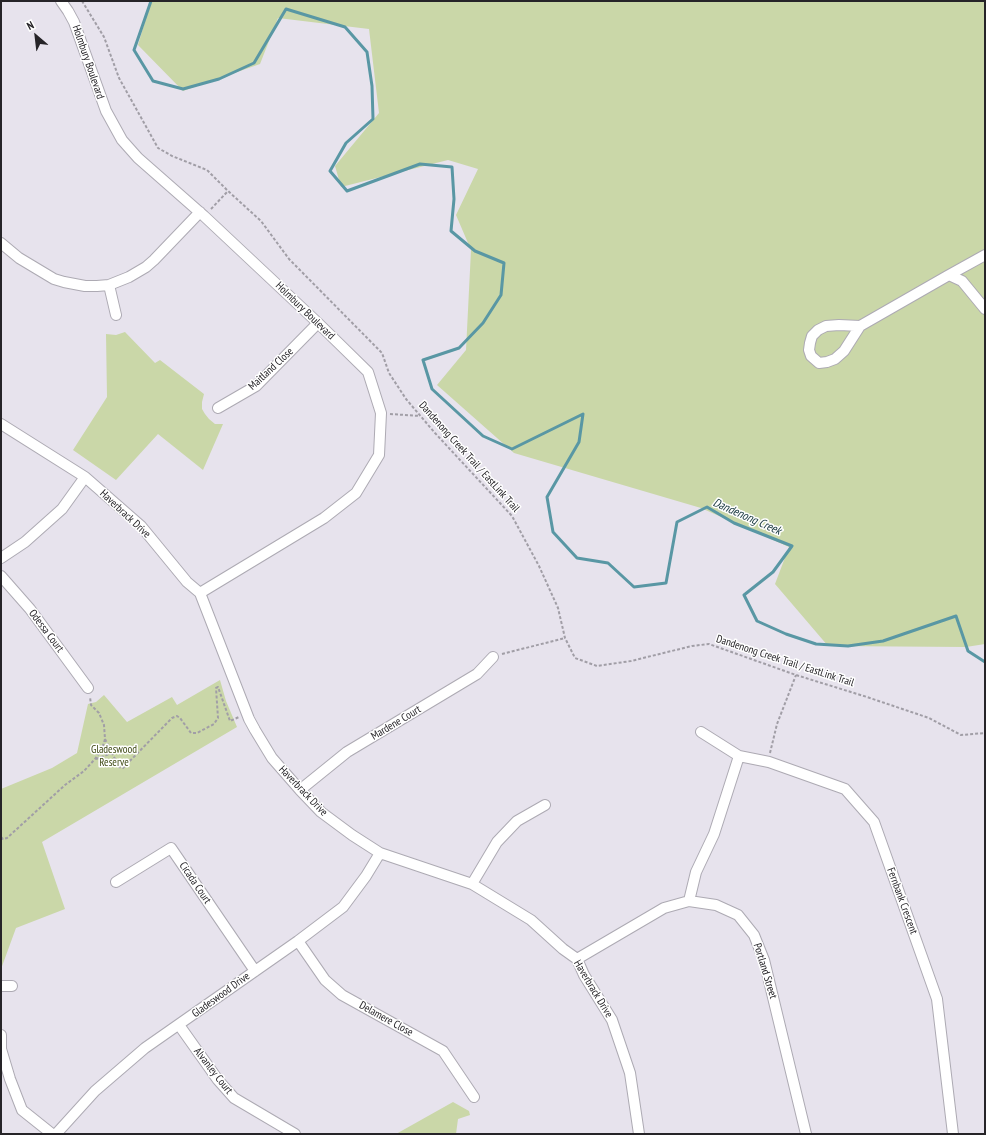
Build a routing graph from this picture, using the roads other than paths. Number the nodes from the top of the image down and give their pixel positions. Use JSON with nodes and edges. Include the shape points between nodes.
{"nodes":[{"id":1,"x":61,"y":1,"type":"edge"},
{"id":2,"x":202,"y":214,"type":"junction"},
{"id":3,"x":1,"y":243,"type":"edge"},
{"id":4,"x":985,"y":255,"type":"edge"},
{"id":5,"x":949,"y":275,"type":"junction"},
{"id":6,"x":109,"y":285,"type":"junction"},
{"id":7,"x":985,"y":309,"type":"edge"},
{"id":8,"x":116,"y":315,"type":"dead end"},
{"id":9,"x":318,"y":323,"type":"junction"},
{"id":10,"x":860,"y":326,"type":"junction"},
{"id":11,"x":218,"y":408,"type":"dead end"},
{"id":12,"x":1,"y":424,"type":"edge"},
{"id":13,"x":85,"y":477,"type":"junction"},
{"id":14,"x":1,"y":558,"type":"edge"},
{"id":15,"x":1,"y":576,"type":"edge"},
{"id":16,"x":200,"y":593,"type":"junction"},
{"id":17,"x":493,"y":657,"type":"road end"},
{"id":18,"x":88,"y":688,"type":"road end"},
{"id":19,"x":701,"y":732,"type":"dead end"},
{"id":20,"x":740,"y":756,"type":"junction"},
{"id":21,"x":300,"y":790,"type":"junction"},
{"id":22,"x":545,"y":805,"type":"dead end"},
{"id":23,"x":380,"y":853,"type":"junction"},
{"id":24,"x":116,"y":882,"type":"dead end"},
{"id":25,"x":472,"y":884,"type":"junction"},
{"id":26,"x":689,"y":901,"type":"junction"},
{"id":27,"x":298,"y":941,"type":"junction"},
{"id":28,"x":577,"y":959,"type":"junction"},
{"id":29,"x":255,"y":971,"type":"junction"},
{"id":30,"x":1,"y":986,"type":"edge"},
{"id":31,"x":12,"y":986,"type":"dead end"},
{"id":32,"x":179,"y":1025,"type":"junction"},
{"id":33,"x":1,"y":1035,"type":"edge"},
{"id":34,"x":474,"y":1097,"type":"dead end"},
{"id":35,"x":52,"y":1134,"type":"edge"},
{"id":36,"x":56,"y":1134,"type":"edge"},
{"id":37,"x":295,"y":1134,"type":"edge"},
{"id":38,"x":639,"y":1134,"type":"edge"},
{"id":39,"x":806,"y":1134,"type":"edge"},
{"id":40,"x":953,"y":1134,"type":"edge"}],
"edges":[{"from":1,"to":2,"type":"street","name":"Holmbury Boulevard","via":[[74,22],[100,99],[116,131],[138,158]]},
{"from":2,"to":6,"type":"street","via":[[146,267],[129,278]]},
{"from":2,"to":9,"type":"street","name":"Holmbury Boulevard"},
{"from":3,"to":6,"type":"street","via":[[19,258],[54,279],[85,286]]},
{"from":4,"to":5,"type":"street"},
{"from":5,"to":7,"type":"street","via":[[962,281]]},
{"from":5,"to":10,"type":"street"},
{"from":6,"to":8,"type":"street"},
{"from":9,"to":11,"type":"street","name":"Maitland Close","via":[[256,386]]},
{"from":9,"to":16,"type":"street","name":"Holmbury Boulevard","via":[[368,372],[381,413],[379,455],[356,493],[324,518]]},
{"from":10,"to":10,"type":"street","via":[[844,351],[835,359],[819,363],[811,356],[810,343],[818,330],[826,326]]},
{"from":12,"to":13,"type":"street","name":"Haverbrack Drive"},
{"from":13,"to":14,"type":"street","via":[[62,509],[26,542]]},
{"from":13,"to":16,"type":"street","name":"Haverbrack Drive","via":[[141,526],[187,582]]},
{"from":15,"to":18,"type":"street","name":"Odessa Court","via":[[30,609]]},
{"from":16,"to":21,"type":"street","name":"Haverbrack Drive","via":[[255,730],[272,758]]},
{"from":17,"to":21,"type":"street","name":"Mardene Court","via":[[477,674],[347,752]]},
{"from":19,"to":20,"type":"street","name":"Fernbank Crescent"},
{"from":20,"to":26,"type":"street","via":[[714,834],[696,872]]},
{"from":20,"to":40,"type":"street","name":"Fernbank Crescent","via":[[769,762],[845,789],[874,822],[937,999]]},
{"from":21,"to":23,"type":"street","name":"Haverbrack Drive","via":[[321,812]]},
{"from":22,"to":25,"type":"street","via":[[517,821],[497,842]]},
{"from":23,"to":25,"type":"street","name":"Haverbrack Drive"},
{"from":23,"to":27,"type":"street","name":"Gladeswood Drive","via":[[343,907]]},
{"from":24,"to":29,"type":"street","name":"Cicada Court","via":[[171,848]]},
{"from":25,"to":28,"type":"street","name":"Haverbrack Drive","via":[[531,920]]},
{"from":26,"to":28,"type":"street","name":"Portland Street","via":[[664,908]]},
{"from":26,"to":39,"type":"street","name":"Portland Street","via":[[716,905],[738,915],[754,935],[764,960]]},
{"from":27,"to":29,"type":"street","name":"Gladeswood Drive"},
{"from":27,"to":34,"type":"street","name":"Delamere Close","via":[[325,980],[342,995],[442,1051]]},
{"from":28,"to":38,"type":"street","name":"Haverbrack Drive","via":[[612,1020],[630,1073]]},
{"from":29,"to":32,"type":"street","name":"Gladeswood Drive"},
{"from":30,"to":31,"type":"street"},
{"from":32,"to":36,"type":"street","name":"Gladeswood Drive","via":[[145,1048],[95,1091]]},
{"from":32,"to":37,"type":"street","name":"Alvanley Court","via":[[234,1098]]},
{"from":33,"to":35,"type":"street","via":[[1,1049],[22,1110]]}]}
